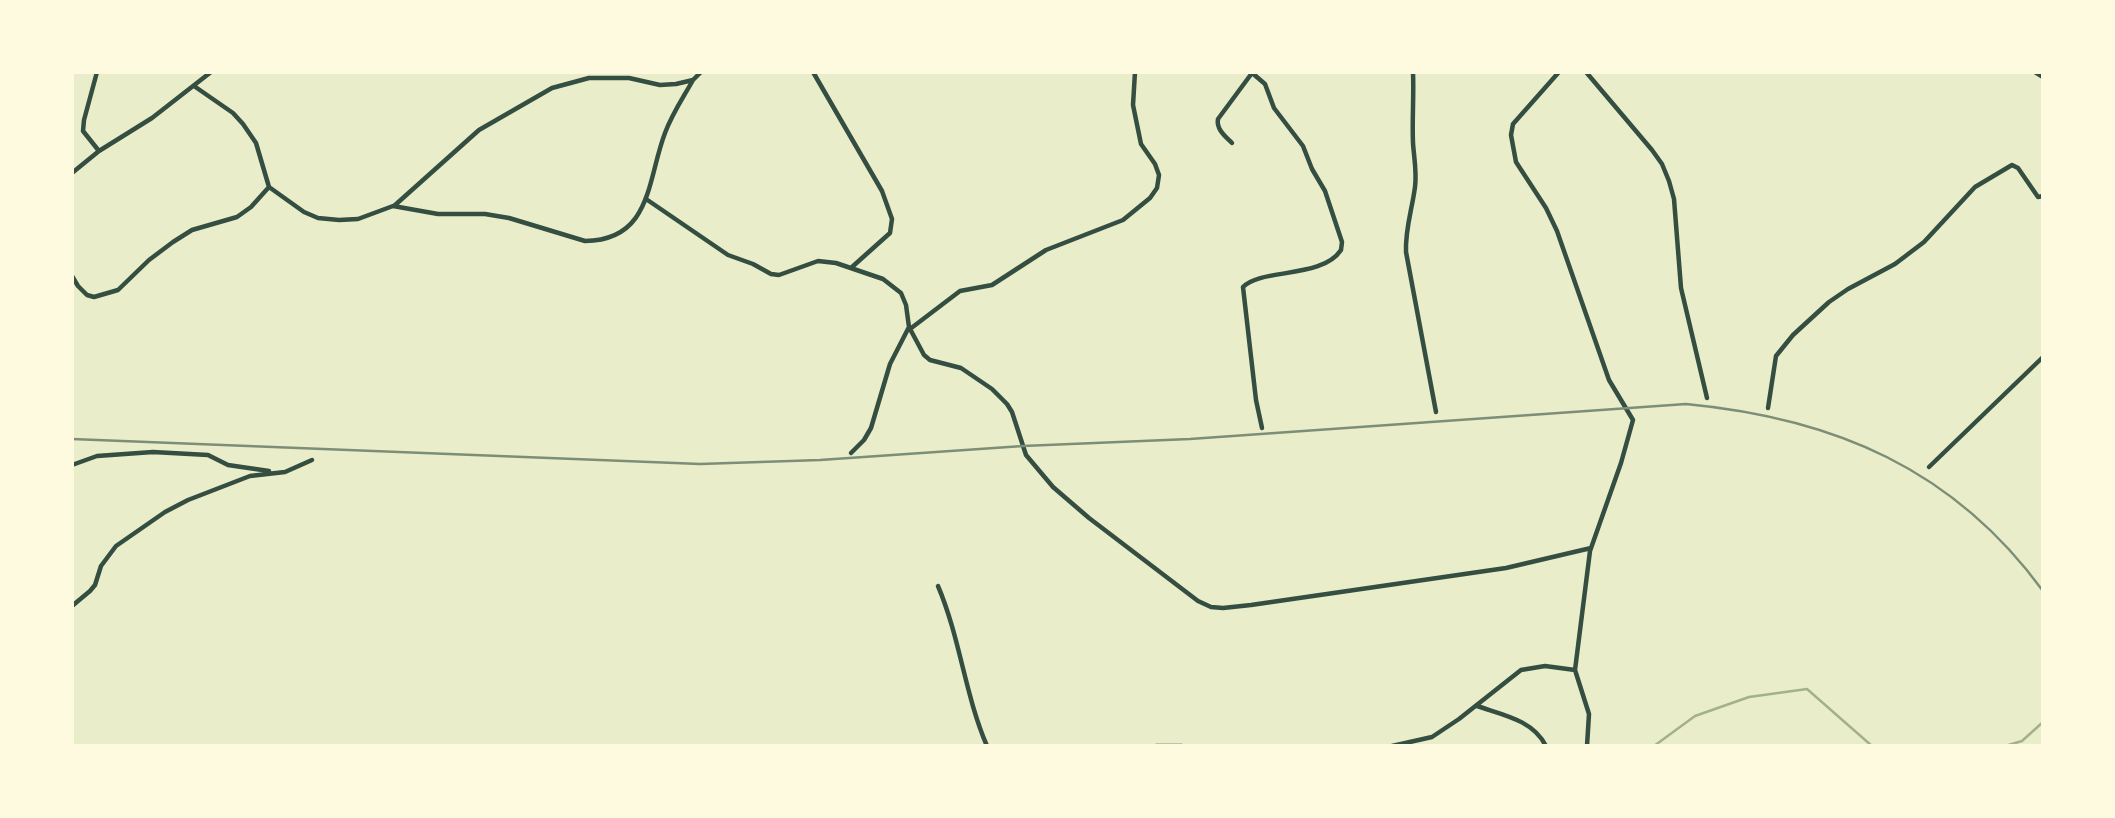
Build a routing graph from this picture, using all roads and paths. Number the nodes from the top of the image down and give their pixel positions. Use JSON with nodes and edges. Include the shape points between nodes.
{"nodes":[{"id":1,"x":97,"y":72,"type":"edge"},
{"id":2,"x":211,"y":72,"type":"edge"},
{"id":3,"x":701,"y":72,"type":"edge"},
{"id":4,"x":813,"y":72,"type":"edge"},
{"id":5,"x":1135,"y":72,"type":"edge"},
{"id":6,"x":1413,"y":72,"type":"edge"},
{"id":7,"x":1559,"y":72,"type":"edge"},
{"id":8,"x":1586,"y":72,"type":"edge"},
{"id":9,"x":2035,"y":72,"type":"edge"},
{"id":10,"x":1251,"y":73,"type":"edge"},
{"id":11,"x":2043,"y":77,"type":"edge"},
{"id":12,"x":693,"y":80,"type":"junction"},
{"id":13,"x":194,"y":86,"type":"junction"},
{"id":14,"x":1232,"y":143,"type":"dead end"},
{"id":15,"x":99,"y":151,"type":"junction"},
{"id":16,"x":72,"y":173,"type":"edge"},
{"id":17,"x":269,"y":187,"type":"junction"},
{"id":18,"x":2043,"y":196,"type":"edge"},
{"id":19,"x":646,"y":199,"type":"junction"},
{"id":20,"x":393,"y":206,"type":"junction"},
{"id":21,"x":852,"y":267,"type":"junction"},
{"id":22,"x":72,"y":276,"type":"edge"},
{"id":23,"x":909,"y":328,"type":"junction"},
{"id":24,"x":2043,"y":357,"type":"edge"},
{"id":25,"x":1707,"y":398,"type":"dead end"},
{"id":26,"x":1768,"y":408,"type":"dead end"},
{"id":27,"x":1436,"y":412,"type":"dead end"},
{"id":28,"x":1262,"y":428,"type":"dead end"},
{"id":29,"x":851,"y":453,"type":"dead end"},
{"id":30,"x":312,"y":460,"type":"dead end"},
{"id":31,"x":72,"y":465,"type":"edge"},
{"id":32,"x":1929,"y":467,"type":"dead end"},
{"id":33,"x":285,"y":472,"type":"junction"},
{"id":34,"x":1591,"y":548,"type":"junction"},
{"id":35,"x":938,"y":586,"type":"dead end"},
{"id":36,"x":72,"y":606,"type":"edge"},
{"id":37,"x":1575,"y":670,"type":"junction"},
{"id":38,"x":1476,"y":706,"type":"junction"},
{"id":39,"x":987,"y":746,"type":"edge"},
{"id":40,"x":1156,"y":746,"type":"edge"},
{"id":41,"x":1182,"y":746,"type":"edge"},
{"id":42,"x":1392,"y":746,"type":"edge"},
{"id":43,"x":1546,"y":746,"type":"edge"},
{"id":44,"x":1587,"y":746,"type":"edge"}],
"edges":[{"from":1,"to":15,"type":"street","via":[[83,131]]},
{"from":2,"to":13,"type":"street"},
{"from":3,"to":12,"type":"street"},
{"from":4,"to":21,"type":"street","via":[[882,191],[892,219],[890,233]]},
{"from":5,"to":23,"type":"street","via":[[1132,95],[1139,136],[1158,175],[1150,198],[1124,220],[1046,250],[992,285],[960,291]]},
{"from":6,"to":27,"type":"street","via":[[1416,172],[1406,252]]},
{"from":7,"to":34,"type":"street","via":[[1513,124],[1511,135],[1516,162],[1557,232],[1609,380],[1633,420]]},
{"from":8,"to":25,"type":"street","via":[[1652,150],[1669,181],[1681,288]]},
{"from":9,"to":11,"type":"street"},
{"from":10,"to":14,"type":"street","via":[[1218,119],[1220,131]]},
{"from":10,"to":28,"type":"street","via":[[1265,84],[1274,108],[1303,146],[1342,242],[1330,261],[1252,280],[1244,286]]},
{"from":12,"to":19,"type":"street","via":[[664,134]]},
{"from":12,"to":20,"type":"street","via":[[660,85],[629,78],[589,78],[552,88],[479,130]]},
{"from":13,"to":15,"type":"street"},
{"from":13,"to":17,"type":"street","via":[[243,124],[256,143]]},
{"from":15,"to":16,"type":"street"},
{"from":17,"to":20,"type":"street","via":[[318,218],[358,219]]},
{"from":17,"to":22,"type":"street","via":[[237,216],[192,230],[173,242],[118,290],[87,295]]},
{"from":18,"to":26,"type":"street","via":[[2038,197],[2012,165],[1975,187],[1924,242],[1829,302],[1783,345],[1776,356]]},
{"from":19,"to":20,"type":"street","via":[[634,223],[595,240],[509,218]]},
{"from":19,"to":21,"type":"street","via":[[728,255],[771,274],[818,261]]},
{"from":21,"to":23,"type":"street","via":[[883,279],[901,293]]},
{"from":23,"to":29,"type":"street","via":[[881,386],[871,428]]},
{"from":23,"to":34,"type":"street","via":[[930,360],[961,368],[1007,404],[1026,455],[1058,492],[1211,607],[1373,589],[1506,568]]},
{"from":24,"to":32,"type":"street"},
{"from":30,"to":33,"type":"street"},
{"from":31,"to":33,"type":"street","via":[[97,456],[153,452],[208,455],[246,469]]},
{"from":33,"to":36,"type":"street","via":[[250,476],[165,512],[116,546],[90,591]]},
{"from":34,"to":37,"type":"street"},
{"from":35,"to":39,"type":"street"},
{"from":37,"to":38,"type":"street","via":[[1545,666],[1521,670]]},
{"from":37,"to":44,"type":"street","via":[[1589,714]]},
{"from":38,"to":42,"type":"street","via":[[1432,737]]},
{"from":38,"to":43,"type":"street","via":[[1531,727]]},
{"from":40,"to":41,"type":"street"}]}
